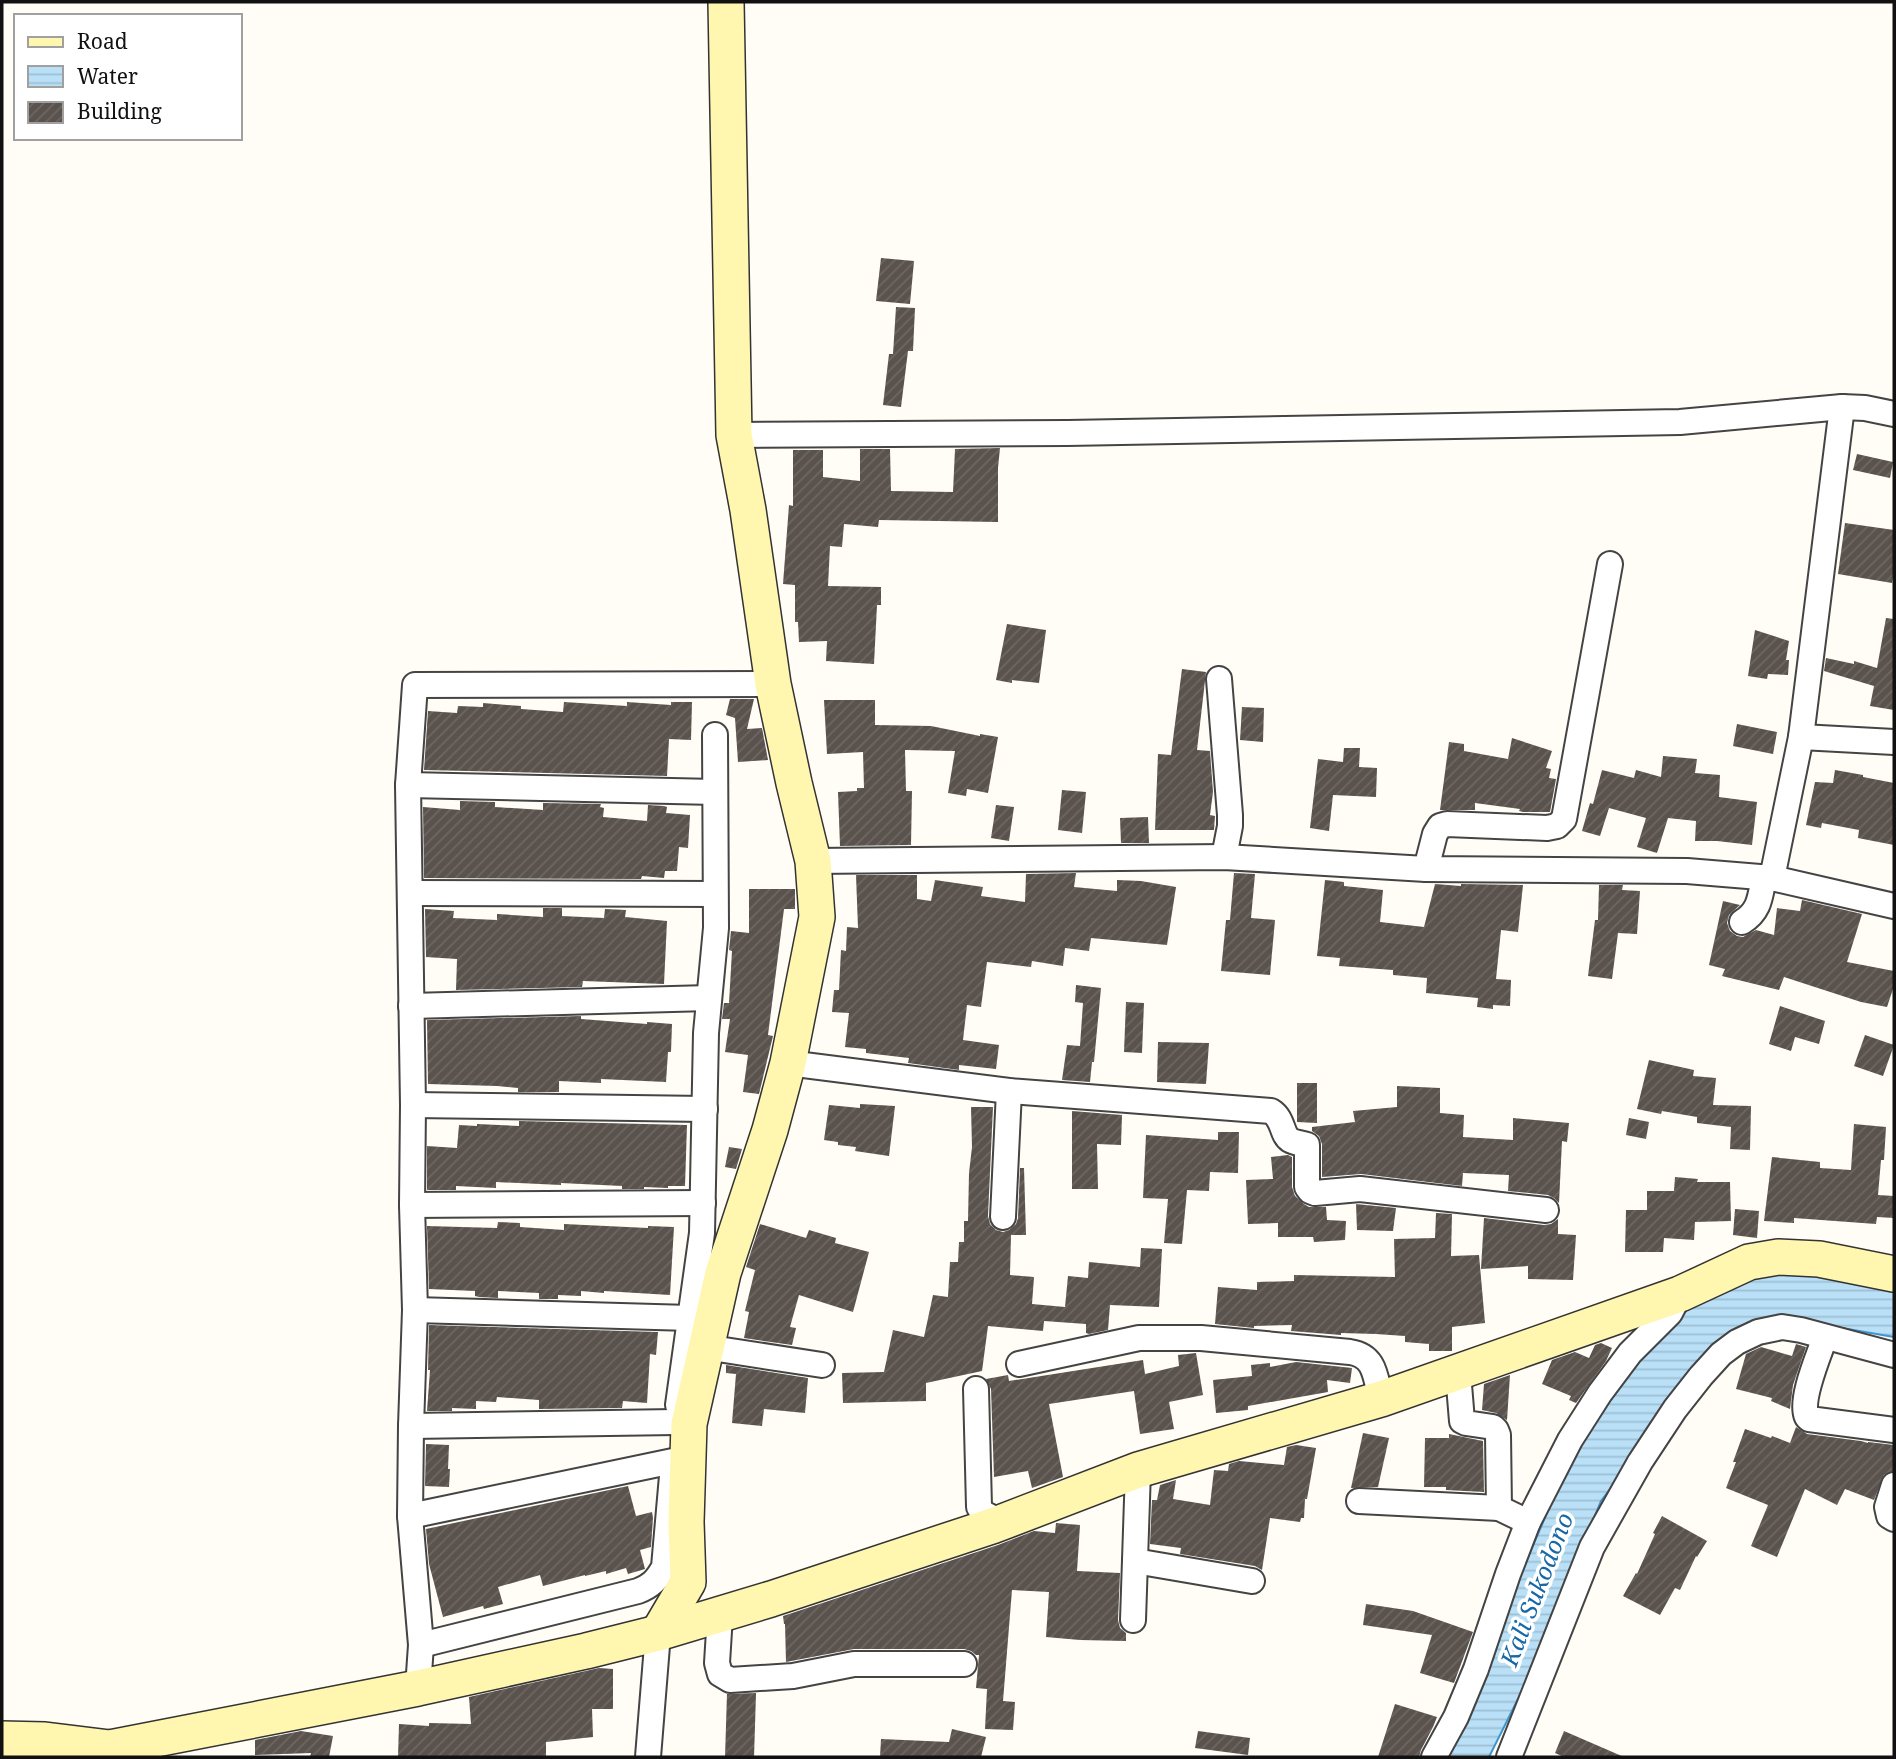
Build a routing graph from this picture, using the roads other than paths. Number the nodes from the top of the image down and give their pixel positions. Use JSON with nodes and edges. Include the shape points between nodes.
{"nodes":[{"id":1,"x":726,"y":2,"type":"edge"},
{"id":2,"x":1842,"y":407,"type":"junction"},
{"id":3,"x":1894,"y":414,"type":"edge"},
{"id":4,"x":734,"y":435,"type":"junction"},
{"id":5,"x":1610,"y":564,"type":"dead end"},
{"id":6,"x":1219,"y":679,"type":"dead end"},
{"id":7,"x":773,"y":684,"type":"junction"},
{"id":8,"x":715,"y":735,"type":"dead end"},
{"id":9,"x":1801,"y":737,"type":"junction"},
{"id":10,"x":1894,"y":742,"type":"edge"},
{"id":11,"x":408,"y":785,"type":"junction"},
{"id":12,"x":715,"y":792,"type":"junction"},
{"id":13,"x":1224,"y":857,"type":"junction"},
{"id":14,"x":813,"y":861,"type":"junction"},
{"id":15,"x":1426,"y":869,"type":"junction"},
{"id":16,"x":1768,"y":878,"type":"junction"},
{"id":17,"x":410,"y":893,"type":"junction"},
{"id":18,"x":715,"y":894,"type":"junction"},
{"id":19,"x":1894,"y":906,"type":"edge"},
{"id":20,"x":1742,"y":922,"type":"dead end"},
{"id":21,"x":709,"y":998,"type":"junction"},
{"id":22,"x":411,"y":1006,"type":"junction"},
{"id":23,"x":788,"y":1063,"type":"junction"},
{"id":24,"x":1009,"y":1091,"type":"junction"},
{"id":25,"x":413,"y":1105,"type":"junction"},
{"id":26,"x":705,"y":1109,"type":"junction"},
{"id":27,"x":703,"y":1203,"type":"junction"},
{"id":28,"x":412,"y":1205,"type":"junction"},
{"id":29,"x":1546,"y":1210,"type":"dead end"},
{"id":30,"x":1003,"y":1217,"type":"dead end"},
{"id":31,"x":1894,"y":1274,"type":"edge"},
{"id":32,"x":1680,"y":1294,"type":"junction"},
{"id":33,"x":415,"y":1310,"type":"junction"},
{"id":34,"x":697,"y":1332,"type":"junction"},
{"id":35,"x":1825,"y":1337,"type":"junction"},
{"id":36,"x":1894,"y":1355,"type":"edge"},
{"id":37,"x":1019,"y":1364,"type":"dead end"},
{"id":38,"x":822,"y":1365,"type":"dead end"},
{"id":39,"x":1458,"y":1373,"type":"junction"},
{"id":40,"x":976,"y":1389,"type":"dead end"},
{"id":41,"x":1381,"y":1399,"type":"junction"},
{"id":42,"x":676,"y":1422,"type":"junction"},
{"id":43,"x":411,"y":1426,"type":"junction"},
{"id":44,"x":1894,"y":1430,"type":"edge"},
{"id":45,"x":673,"y":1461,"type":"junction"},
{"id":46,"x":1138,"y":1470,"type":"junction"},
{"id":47,"x":1894,"y":1485,"type":"edge"},
{"id":48,"x":1359,"y":1500,"type":"dead end"},
{"id":49,"x":1499,"y":1508,"type":"junction"},
{"id":50,"x":410,"y":1516,"type":"junction"},
{"id":51,"x":1894,"y":1519,"type":"edge"},
{"id":52,"x":1528,"y":1522,"type":"junction"},
{"id":53,"x":992,"y":1526,"type":"junction"},
{"id":54,"x":1135,"y":1561,"type":"junction"},
{"id":55,"x":680,"y":1572,"type":"junction"},
{"id":56,"x":1252,"y":1581,"type":"dead end"},
{"id":57,"x":720,"y":1615,"type":"junction"},
{"id":58,"x":1133,"y":1620,"type":"dead end"},
{"id":59,"x":658,"y":1633,"type":"junction"},
{"id":60,"x":421,"y":1645,"type":"junction"},
{"id":61,"x":964,"y":1664,"type":"dead end"},
{"id":62,"x":418,"y":1688,"type":"junction"},
{"id":63,"x":2,"y":1739,"type":"edge"},
{"id":64,"x":45,"y":1748,"type":"edge"},
{"id":65,"x":120,"y":1752,"type":"edge"},
{"id":66,"x":648,"y":1757,"type":"edge"},
{"id":67,"x":1434,"y":1757,"type":"edge"},
{"id":68,"x":1509,"y":1757,"type":"edge"}],
"edges":[{"from":1,"to":4,"type":"main road"},
{"from":2,"to":3,"type":"street"},
{"from":2,"to":4,"type":"street","via":[[1680,422]]},
{"from":2,"to":9,"type":"street"},
{"from":4,"to":7,"type":"main road"},
{"from":5,"to":15,"type":"street","via":[[1564,819],[1547,828],[1440,826]]},
{"from":6,"to":13,"type":"street","via":[[1230,814]]},
{"from":7,"to":11,"type":"street","via":[[415,685]]},
{"from":7,"to":14,"type":"main road"},
{"from":8,"to":12,"type":"street"},
{"from":9,"to":10,"type":"street"},
{"from":9,"to":16,"type":"street"},
{"from":11,"to":12,"type":"street"},
{"from":11,"to":17,"type":"street"},
{"from":12,"to":18,"type":"street"},
{"from":13,"to":14,"type":"street"},
{"from":13,"to":15,"type":"street"},
{"from":14,"to":23,"type":"main road","via":[[817,917]]},
{"from":15,"to":16,"type":"street","via":[[1687,871]]},
{"from":16,"to":19,"type":"street"},
{"from":16,"to":20,"type":"street","via":[[1752,916]]},
{"from":17,"to":18,"type":"street"},
{"from":17,"to":22,"type":"street"},
{"from":18,"to":21,"type":"street"},
{"from":21,"to":22,"type":"street"},
{"from":21,"to":26,"type":"street"},
{"from":22,"to":25,"type":"street"},
{"from":23,"to":24,"type":"street"},
{"from":23,"to":34,"type":"main road","via":[[723,1273]]},
{"from":24,"to":29,"type":"street","via":[[1271,1111],[1279,1116],[1290,1139],[1307,1145],[1307,1187],[1315,1193],[1360,1189]]},
{"from":24,"to":30,"type":"street"},
{"from":25,"to":26,"type":"street"},
{"from":25,"to":28,"type":"street"},
{"from":26,"to":27,"type":"street"},
{"from":27,"to":28,"type":"street"},
{"from":27,"to":34,"type":"street"},
{"from":28,"to":33,"type":"street"},
{"from":31,"to":32,"type":"main road","via":[[1819,1259],[1778,1258],[1749,1262]]},
{"from":32,"to":39,"type":"main road"},
{"from":32,"to":52,"type":"street","via":[[1670,1313],[1630,1353],[1600,1393]]},
{"from":33,"to":34,"type":"street"},
{"from":33,"to":43,"type":"street"},
{"from":34,"to":38,"type":"street"},
{"from":34,"to":42,"type":"street"},
{"from":34,"to":55,"type":"main road"},
{"from":35,"to":36,"type":"street"},
{"from":35,"to":44,"type":"street","via":[[1806,1397],[1807,1417]]},
{"from":35,"to":68,"type":"street","via":[[1782,1327],[1758,1332],[1721,1354],[1682,1401],[1640,1462],[1592,1547]]},
{"from":37,"to":41,"type":"street","via":[[1139,1338],[1201,1338],[1350,1352],[1370,1361]]},
{"from":39,"to":41,"type":"main road"},
{"from":39,"to":49,"type":"street","via":[[1462,1421],[1493,1427],[1498,1435]]},
{"from":40,"to":53,"type":"street","via":[[979,1507]]},
{"from":41,"to":46,"type":"main road"},
{"from":42,"to":43,"type":"street"},
{"from":42,"to":45,"type":"street"},
{"from":43,"to":50,"type":"street"},
{"from":45,"to":50,"type":"street"},
{"from":45,"to":55,"type":"street"},
{"from":46,"to":53,"type":"main road"},
{"from":46,"to":54,"type":"street"},
{"from":47,"to":51,"type":"street","via":[[1887,1507]]},
{"from":48,"to":49,"type":"street"},
{"from":49,"to":52,"type":"street"},
{"from":50,"to":60,"type":"street"},
{"from":52,"to":67,"type":"street","via":[[1476,1670]]},
{"from":53,"to":57,"type":"main road"},
{"from":54,"to":56,"type":"street"},
{"from":54,"to":58,"type":"street"},
{"from":55,"to":57,"type":"main road"},
{"from":55,"to":59,"type":"main road"},
{"from":55,"to":60,"type":"street","via":[[638,1591]]},
{"from":57,"to":59,"type":"main road"},
{"from":57,"to":61,"type":"street","via":[[717,1663],[720,1674],[730,1680],[793,1676],[854,1664]]},
{"from":59,"to":62,"type":"main road"},
{"from":59,"to":66,"type":"street"},
{"from":60,"to":62,"type":"street"},
{"from":62,"to":65,"type":"main road"},
{"from":63,"to":64,"type":"main road"},
{"from":64,"to":65,"type":"main road"}]}
